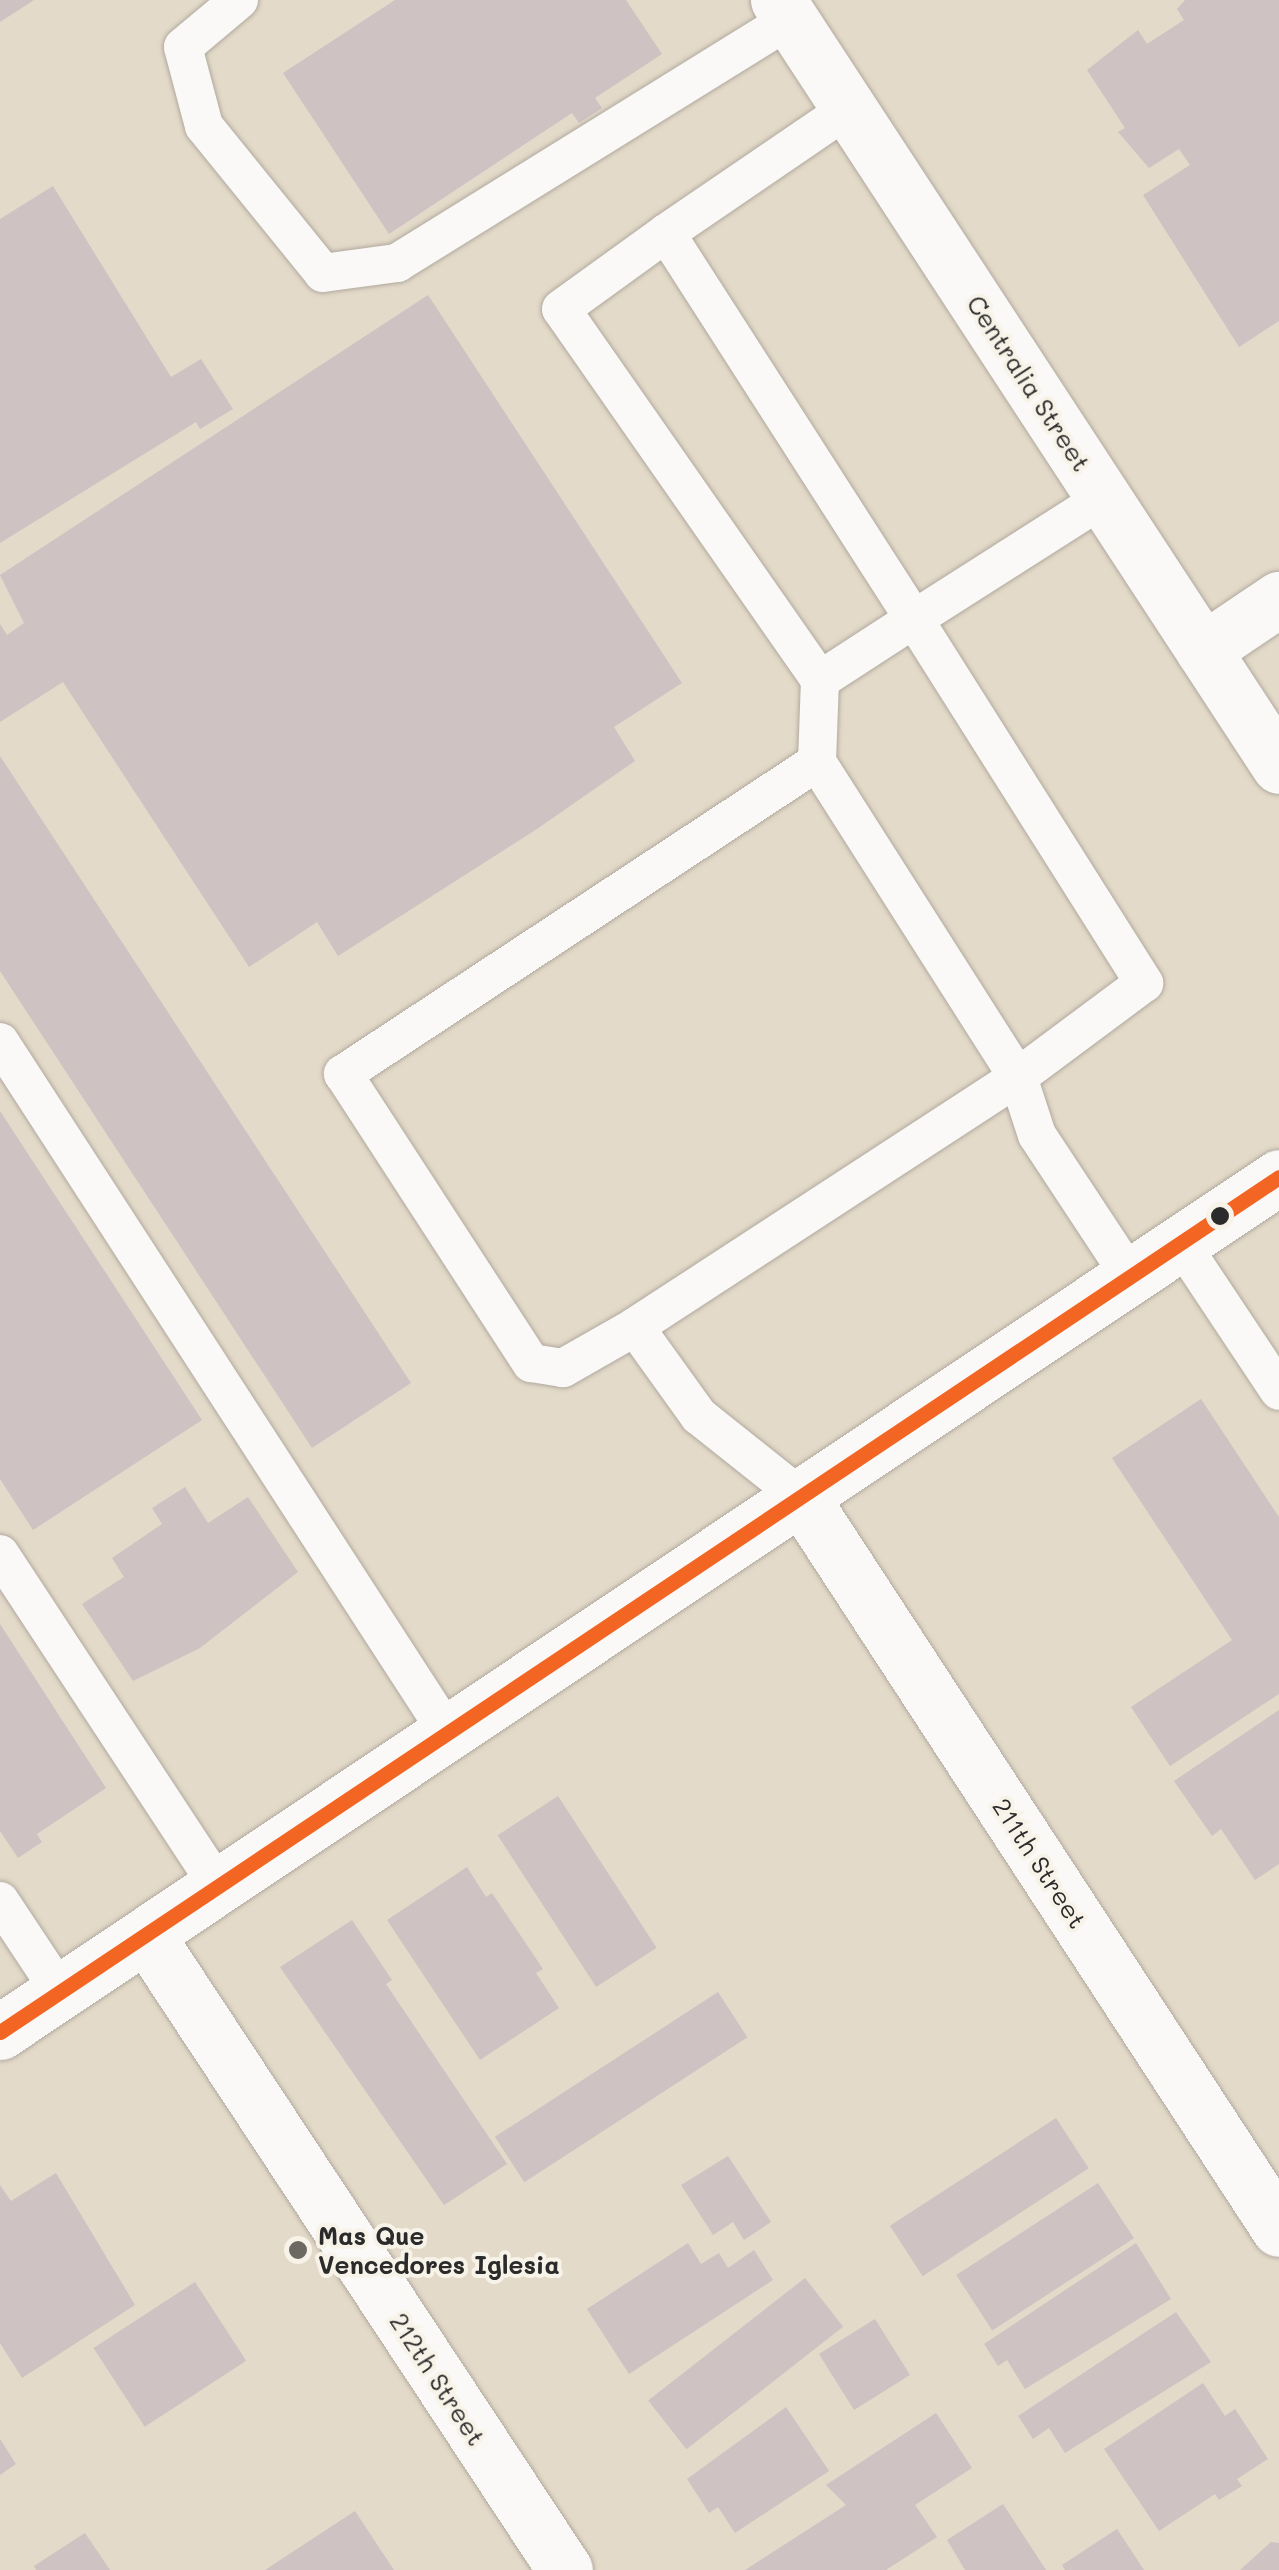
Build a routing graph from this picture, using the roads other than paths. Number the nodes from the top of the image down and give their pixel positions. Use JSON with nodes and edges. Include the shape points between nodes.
{"nodes":[{"id":1,"x":239,"y":0,"type":"edge"},
{"id":2,"x":784,"y":10,"type":"edge"},
{"id":3,"x":849,"y":108,"type":"junction"},
{"id":4,"x":666,"y":233,"type":"junction"},
{"id":5,"x":1104,"y":498,"type":"junction"},
{"id":6,"x":1279,"y":600,"type":"edge"},
{"id":7,"x":914,"y":619,"type":"junction"},
{"id":8,"x":1202,"y":650,"type":"junction"},
{"id":9,"x":820,"y":680,"type":"junction"},
{"id":10,"x":817,"y":762,"type":"junction"},
{"id":11,"x":1279,"y":766,"type":"edge"},
{"id":12,"x":0,"y":1042,"type":"edge"},
{"id":13,"x":1018,"y":1077,"type":"junction"},
{"id":14,"x":1279,"y":1177,"type":"edge"},
{"id":15,"x":1182,"y":1245,"type":"junction"},
{"id":16,"x":1132,"y":1279,"type":"junction"},
{"id":17,"x":635,"y":1327,"type":"junction"},
{"id":18,"x":1279,"y":1391,"type":"edge"},
{"id":19,"x":801,"y":1497,"type":"junction"},
{"id":20,"x":0,"y":1554,"type":"edge"},
{"id":21,"x":449,"y":1735,"type":"junction"},
{"id":22,"x":220,"y":1888,"type":"junction"},
{"id":23,"x":0,"y":1901,"type":"edge"},
{"id":24,"x":148,"y":1936,"type":"junction"},
{"id":25,"x":61,"y":1992,"type":"junction"},
{"id":26,"x":0,"y":2032,"type":"edge"},
{"id":27,"x":1279,"y":2229,"type":"edge"},
{"id":28,"x":564,"y":2570,"type":"edge"}],
"edges":[{"from":1,"to":2,"type":"lane","via":[[183,47],[204,126],[324,272],[397,262]]},
{"from":2,"to":3,"type":"main road","name":"Centralia Street"},
{"from":3,"to":4,"type":"lane"},
{"from":3,"to":5,"type":"main road","name":"Centralia Street"},
{"from":4,"to":7,"type":"lane"},
{"from":4,"to":9,"type":"lane","via":[[561,309]]},
{"from":5,"to":7,"type":"lane"},
{"from":5,"to":8,"type":"main road","name":"Centralia Street"},
{"from":6,"to":8,"type":"main road"},
{"from":7,"to":9,"type":"lane"},
{"from":7,"to":13,"type":"lane","via":[[1144,983]]},
{"from":8,"to":11,"type":"main road","name":"Centralia Street"},
{"from":9,"to":10,"type":"lane"},
{"from":10,"to":13,"type":"lane"},
{"from":10,"to":17,"type":"lane","via":[[343,1074],[531,1363],[564,1368]]},
{"from":12,"to":21,"type":"lane"},
{"from":13,"to":16,"type":"lane","via":[[1037,1135]]},
{"from":13,"to":17,"type":"lane"},
{"from":14,"to":15,"type":"main road"},
{"from":15,"to":16,"type":"main road"},
{"from":15,"to":18,"type":"lane"},
{"from":16,"to":19,"type":"main road"},
{"from":17,"to":19,"type":"lane","via":[[700,1416]]},
{"from":19,"to":21,"type":"main road"},
{"from":19,"to":27,"type":"main road","name":"211th Street"},
{"from":20,"to":22,"type":"lane"},
{"from":21,"to":22,"type":"main road"},
{"from":22,"to":24,"type":"main road"},
{"from":23,"to":25,"type":"lane"},
{"from":24,"to":25,"type":"main road"},
{"from":24,"to":28,"type":"main road","name":"212th Street"},
{"from":25,"to":26,"type":"main road"}]}
